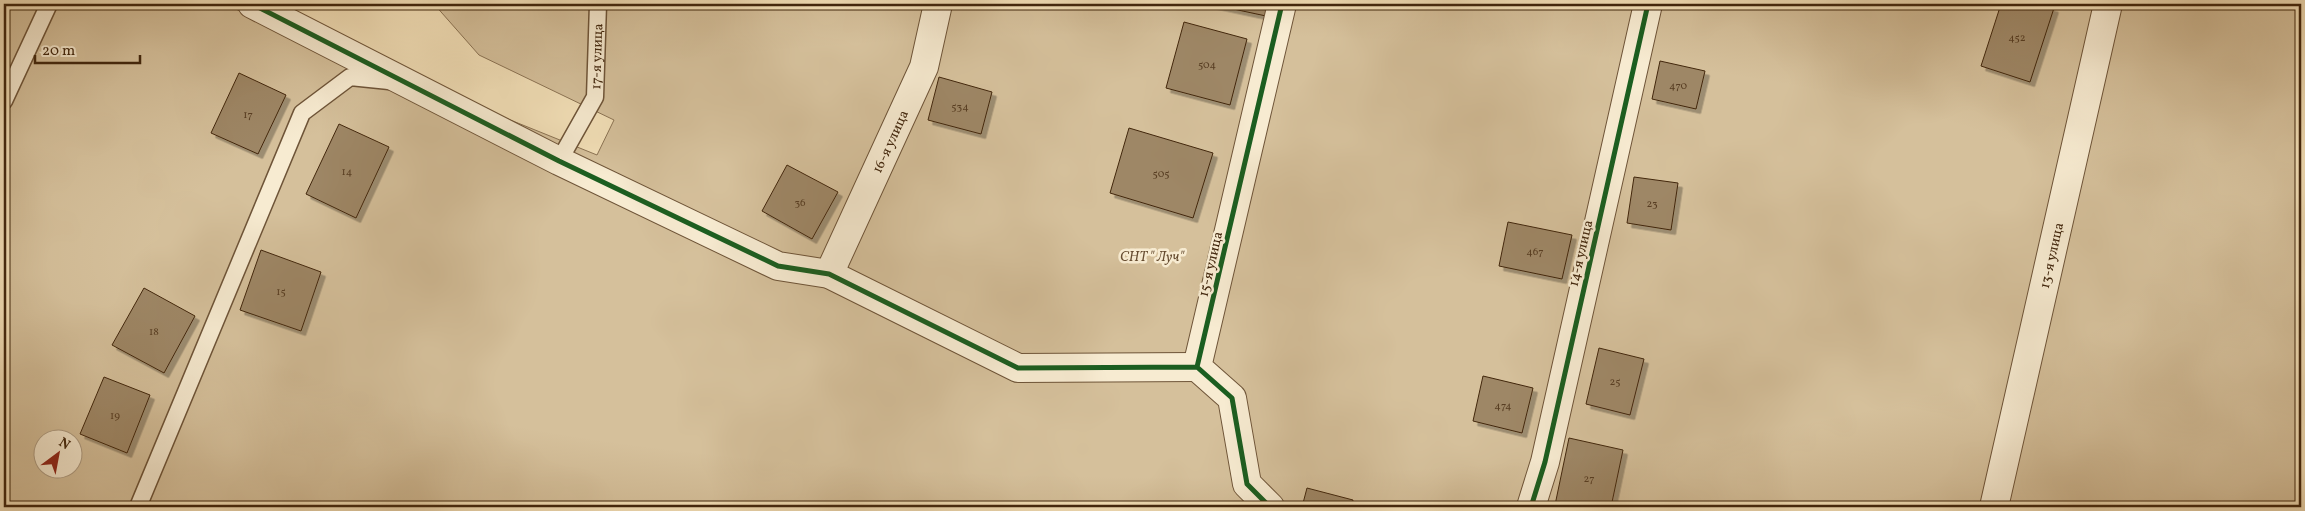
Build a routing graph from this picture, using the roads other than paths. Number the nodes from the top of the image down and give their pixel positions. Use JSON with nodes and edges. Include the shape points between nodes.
{"nodes":[{"id":1,"x":49,"y":4,"type":"edge"},
{"id":2,"x":252,"y":4,"type":"edge"},
{"id":3,"x":598,"y":4,"type":"edge"},
{"id":4,"x":938,"y":4,"type":"edge"},
{"id":5,"x":1282,"y":4,"type":"edge"},
{"id":6,"x":1648,"y":4,"type":"edge"},
{"id":7,"x":2108,"y":4,"type":"edge"},
{"id":8,"x":406,"y":82,"type":"junction"},
{"id":9,"x":4,"y":101,"type":"edge"},
{"id":10,"x":559,"y":161,"type":"junction"},
{"id":11,"x":829,"y":274,"type":"junction"},
{"id":12,"x":1198,"y":367,"type":"junction"},
{"id":13,"x":138,"y":507,"type":"edge"},
{"id":14,"x":1270,"y":507,"type":"edge"},
{"id":15,"x":1531,"y":507,"type":"edge"},
{"id":16,"x":1994,"y":507,"type":"edge"}],
"edges":[{"from":1,"to":9,"type":"lane"},
{"from":2,"to":8,"type":"street"},
{"from":3,"to":10,"type":"lane","name":"17-я улица","via":[[595,97]]},
{"from":4,"to":11,"type":"street","name":"16-я улица","via":[[924,67]]},
{"from":5,"to":12,"type":"street","name":"15-я улица"},
{"from":6,"to":15,"type":"street","name":"14-я улица","via":[[1545,462]]},
{"from":7,"to":16,"type":"street","name":"13-я улица"},
{"from":8,"to":10,"type":"street"},
{"from":8,"to":13,"type":"lane","via":[[350,77],[302,113]]},
{"from":10,"to":11,"type":"street","via":[[778,266]]},
{"from":11,"to":12,"type":"street","via":[[1018,368]]},
{"from":12,"to":14,"type":"street","via":[[1232,398],[1247,484]]}]}
